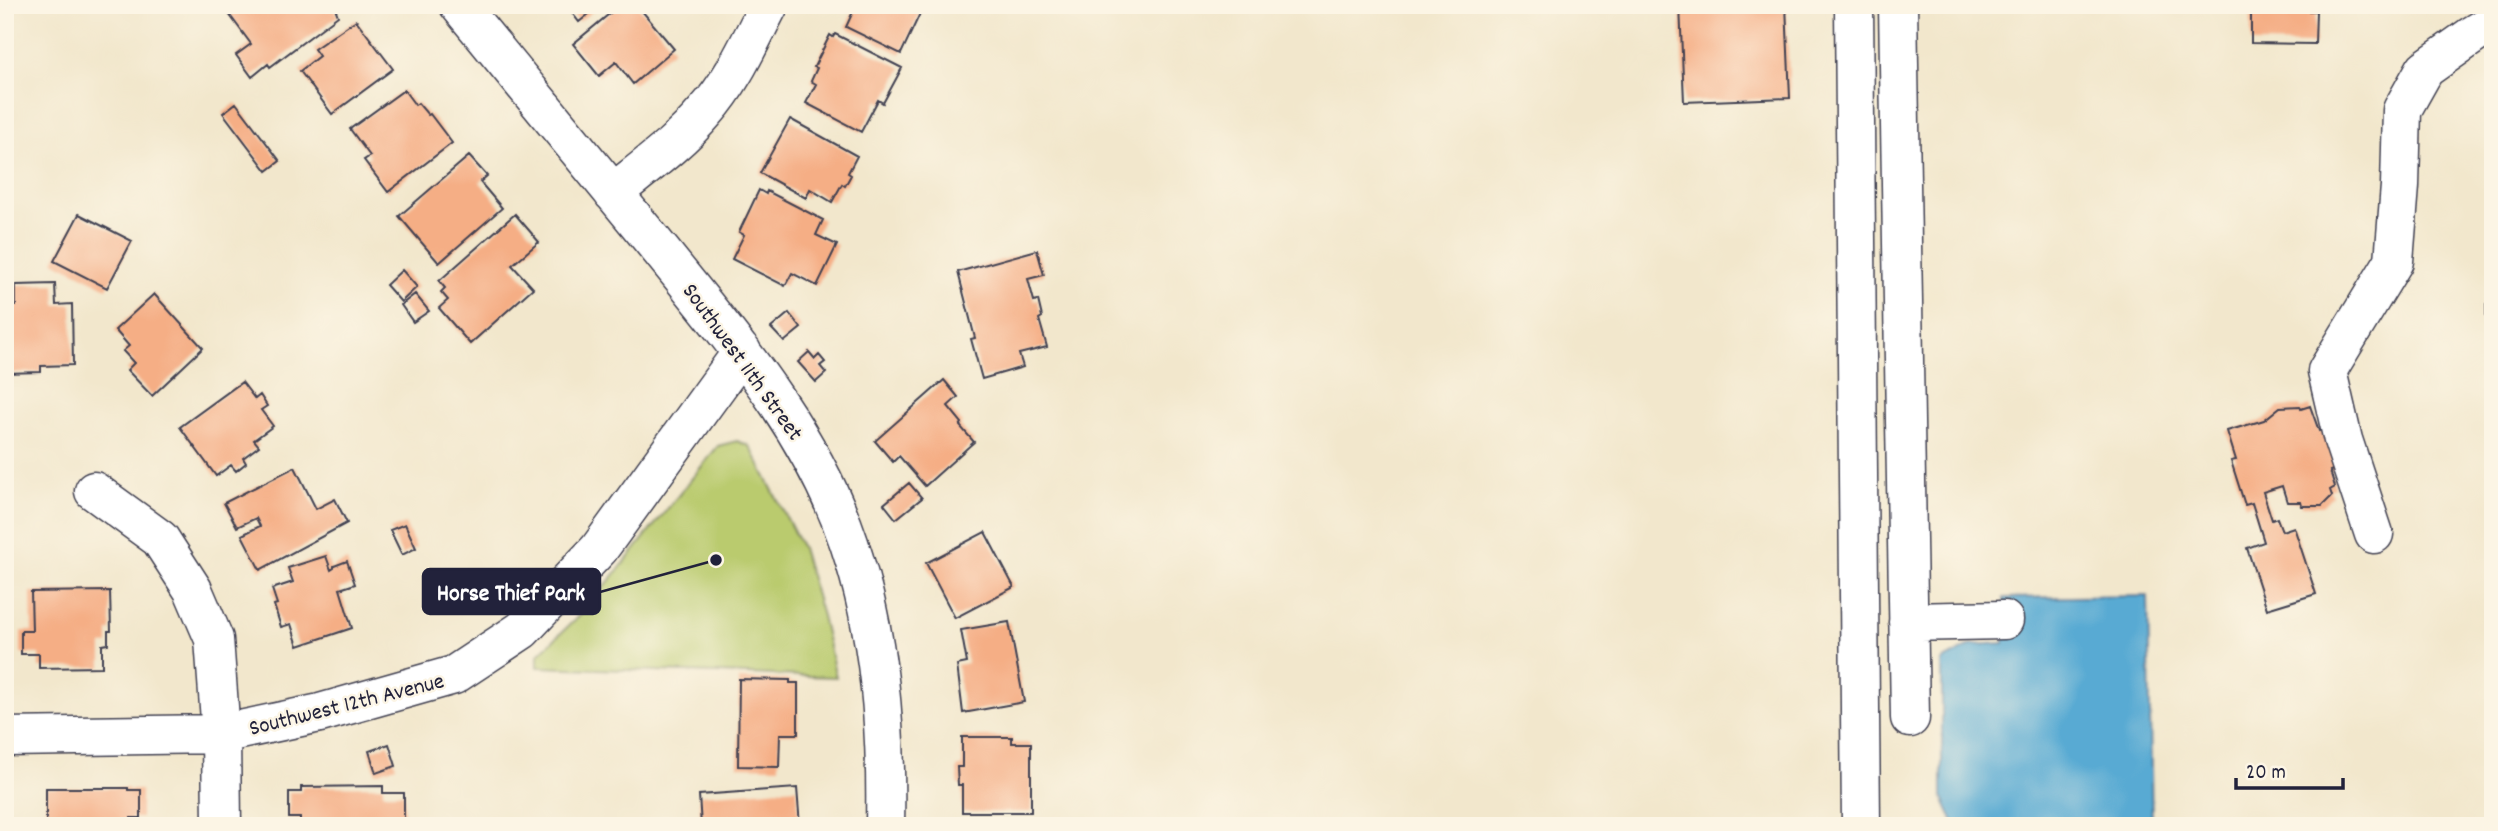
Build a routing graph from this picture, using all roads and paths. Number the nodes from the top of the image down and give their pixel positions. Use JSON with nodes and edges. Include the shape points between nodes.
{"nodes":[{"id":1,"x":459,"y":5,"type":"edge"},
{"id":2,"x":769,"y":5,"type":"edge"},
{"id":3,"x":1854,"y":5,"type":"edge"},
{"id":4,"x":1898,"y":5,"type":"edge"},
{"id":5,"x":2493,"y":23,"type":"edge"},
{"id":6,"x":613,"y":193,"type":"junction"},
{"id":7,"x":742,"y":352,"type":"junction"},
{"id":8,"x":94,"y":491,"type":"dead end"},
{"id":9,"x":2374,"y":534,"type":"dead end"},
{"id":10,"x":2004,"y":620,"type":"dead end"},
{"id":11,"x":1908,"y":621,"type":"junction"},
{"id":12,"x":1910,"y":718,"type":"dead end"},
{"id":13,"x":221,"y":733,"type":"junction"},
{"id":14,"x":5,"y":737,"type":"edge"},
{"id":15,"x":222,"y":826,"type":"edge"},
{"id":16,"x":885,"y":826,"type":"edge"},
{"id":17,"x":1861,"y":826,"type":"edge"}],
"edges":[{"from":1,"to":6,"type":"street","name":"Southwest 11th Street"},
{"from":2,"to":6,"type":"street","via":[[730,78],[707,110]]},
{"from":3,"to":17,"type":"street"},
{"from":4,"to":11,"type":"street"},
{"from":5,"to":9,"type":"street","via":[[2426,69],[2402,110],[2394,261],[2327,371],[2343,440]]},
{"from":6,"to":7,"type":"street","name":"Southwest 11th Street"},
{"from":7,"to":13,"type":"street","name":"Southwest 12th Avenue","via":[[599,549],[522,630],[454,675],[320,713]]},
{"from":7,"to":16,"type":"street","name":"Southwest 11th Street","via":[[811,454],[849,543],[875,648],[883,704]]},
{"from":8,"to":13,"type":"street","via":[[160,539],[193,590],[214,639]]},
{"from":10,"to":11,"type":"street"},
{"from":11,"to":12,"type":"street"},
{"from":13,"to":14,"type":"street","name":"Southwest 12th Avenue"},
{"from":13,"to":15,"type":"street"}]}
